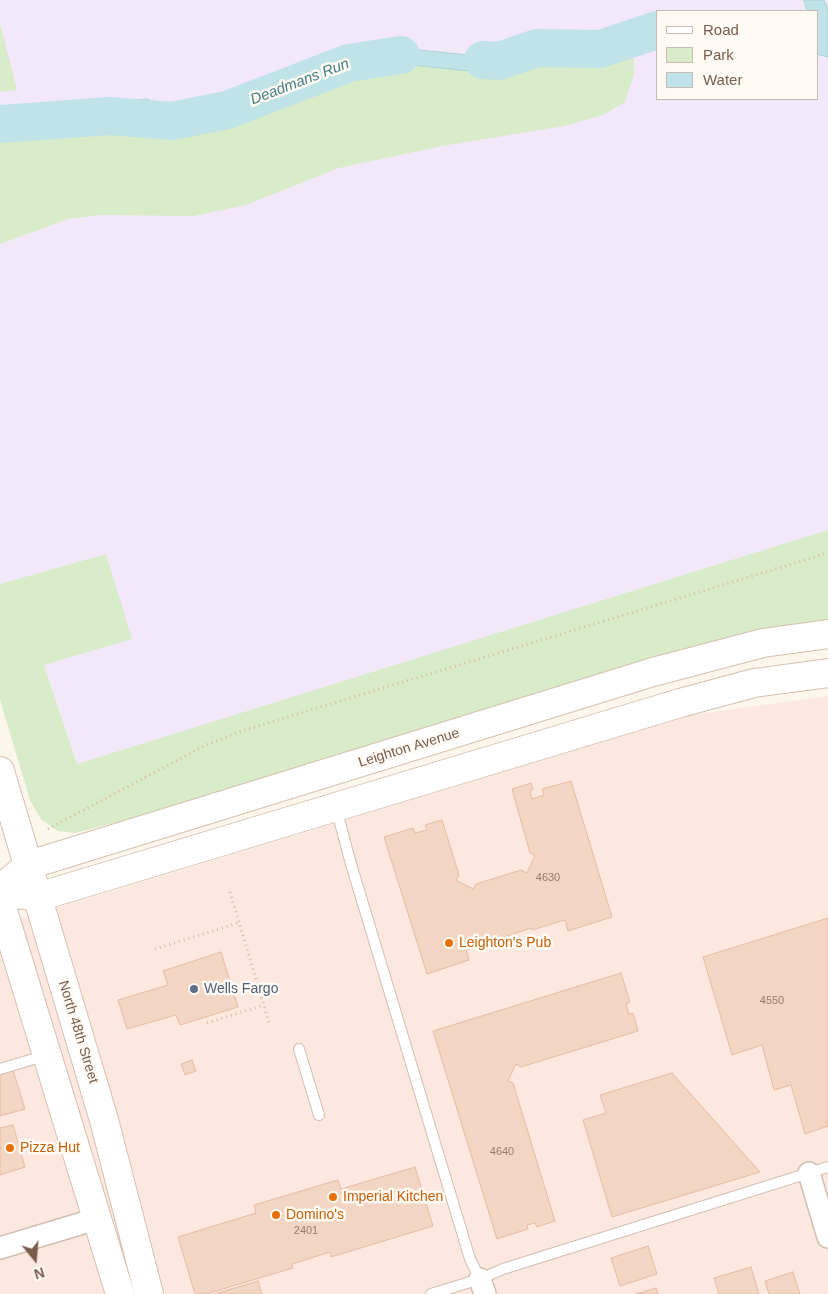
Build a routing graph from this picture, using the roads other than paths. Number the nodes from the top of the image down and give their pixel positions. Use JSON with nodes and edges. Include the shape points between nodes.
{"nodes":[{"id":1,"x":828,"y":634,"type":"edge"},
{"id":2,"x":828,"y":673,"type":"edge"},
{"id":3,"x":0,"y":771,"type":"edge"},
{"id":4,"x":336,"y":808,"type":"junction"},
{"id":5,"x":29,"y":865,"type":"junction"},
{"id":6,"x":0,"y":891,"type":"edge"},
{"id":7,"x":38,"y":897,"type":"junction"},
{"id":8,"x":0,"y":901,"type":"edge"},
{"id":9,"x":299,"y":1049,"type":"dead end"},
{"id":10,"x":47,"y":1055,"type":"junction"},
{"id":11,"x":0,"y":1069,"type":"edge"},
{"id":12,"x":319,"y":1115,"type":"dead end"},
{"id":13,"x":818,"y":1170,"type":"edge"},
{"id":14,"x":96,"y":1219,"type":"junction"},
{"id":15,"x":828,"y":1237,"type":"edge"},
{"id":16,"x":0,"y":1248,"type":"edge"},
{"id":17,"x":483,"y":1286,"type":"edge"},
{"id":18,"x":120,"y":1294,"type":"edge"},
{"id":19,"x":149,"y":1294,"type":"edge"},
{"id":20,"x":431,"y":1294,"type":"edge"}],
"edges":[{"from":1,"to":5,"type":"main road","name":"Leighton Avenue","via":[[763,643],[652,672]]},
{"from":2,"to":4,"type":"main road","name":"Leighton Avenue","via":[[730,688]]},
{"from":3,"to":5,"type":"main road","name":"North 48th Street"},
{"from":4,"to":7,"type":"main road","name":"Leighton Avenue"},
{"from":4,"to":17,"type":"lane","via":[[470,1259]]},
{"from":5,"to":6,"type":"main road","name":"Leighton Avenue"},
{"from":5,"to":7,"type":"main road","name":"North 48th Street"},
{"from":6,"to":7,"type":"main road","name":"Leighton Avenue"},
{"from":7,"to":19,"type":"main road","name":"North 48th Street","via":[[112,1147]]},
{"from":8,"to":10,"type":"main road"},
{"from":9,"to":12,"type":"lane"},
{"from":10,"to":11,"type":"lane"},
{"from":10,"to":14,"type":"main road"},
{"from":13,"to":15,"type":"street"},
{"from":13,"to":17,"type":"lane","via":[[503,1269]]},
{"from":14,"to":16,"type":"street"},
{"from":14,"to":18,"type":"main road"},
{"from":17,"to":20,"type":"lane"}]}
